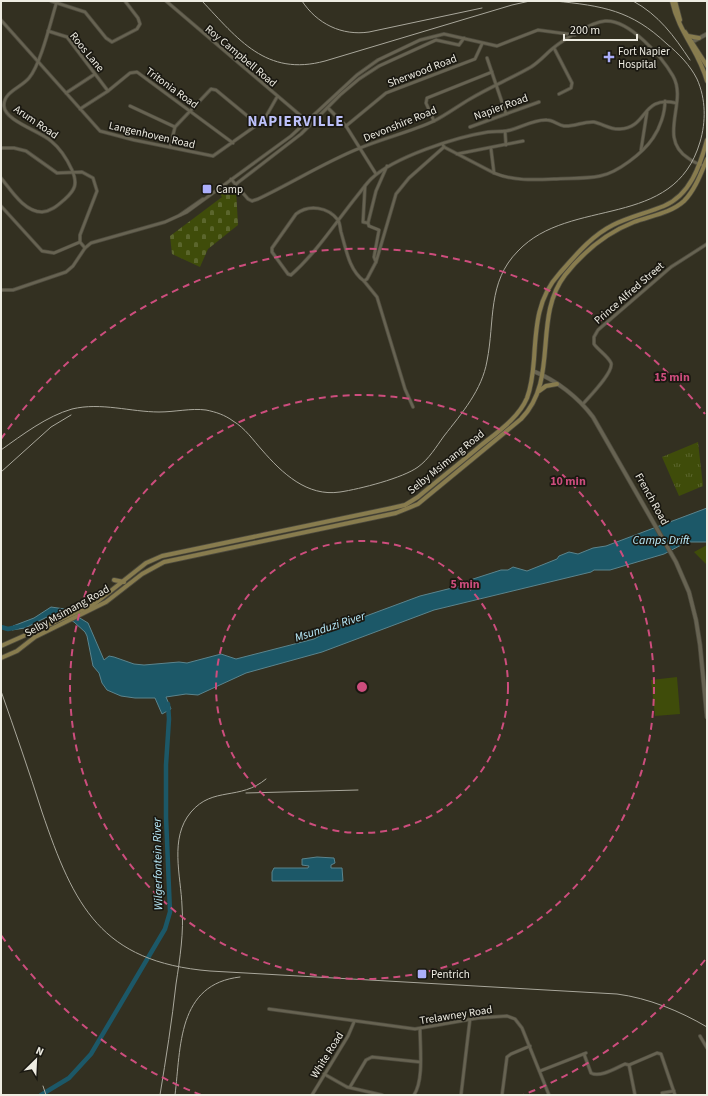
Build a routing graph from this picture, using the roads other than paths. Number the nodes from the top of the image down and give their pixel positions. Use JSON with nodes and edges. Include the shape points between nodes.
{"nodes":[{"id":1,"x":51,"y":1,"type":"edge"},
{"id":2,"x":125,"y":1,"type":"edge"},
{"id":3,"x":166,"y":1,"type":"edge"},
{"id":4,"x":673,"y":1,"type":"edge"},
{"id":5,"x":57,"y":2,"type":"edge"},
{"id":6,"x":1,"y":20,"type":"edge"},
{"id":7,"x":48,"y":31,"type":"junction"},
{"id":8,"x":707,"y":34,"type":"edge"},
{"id":9,"x":575,"y":35,"type":"junction"},
{"id":10,"x":688,"y":36,"type":"junction"},
{"id":11,"x":464,"y":38,"type":"junction"},
{"id":12,"x":699,"y":38,"type":"junction"},
{"id":13,"x":691,"y":43,"type":"junction"},
{"id":14,"x":482,"y":44,"type":"junction"},
{"id":15,"x":554,"y":48,"type":"junction"},
{"id":16,"x":487,"y":58,"type":"dead end"},
{"id":17,"x":38,"y":60,"type":"junction"},
{"id":18,"x":707,"y":66,"type":"edge"},
{"id":19,"x":492,"y":72,"type":"junction"},
{"id":20,"x":95,"y":74,"type":"junction"},
{"id":21,"x":707,"y":81,"type":"edge"},
{"id":22,"x":497,"y":85,"type":"junction"},
{"id":23,"x":108,"y":91,"type":"junction"},
{"id":24,"x":66,"y":92,"type":"junction"},
{"id":25,"x":559,"y":94,"type":"dead end"},
{"id":26,"x":277,"y":97,"type":"junction"},
{"id":27,"x":666,"y":101,"type":"junction"},
{"id":28,"x":539,"y":102,"type":"dead end"},
{"id":29,"x":676,"y":103,"type":"junction"},
{"id":30,"x":130,"y":106,"type":"dead end"},
{"id":31,"x":328,"y":108,"type":"junction"},
{"id":32,"x":80,"y":109,"type":"junction"},
{"id":33,"x":190,"y":111,"type":"junction"},
{"id":34,"x":647,"y":111,"type":"junction"},
{"id":35,"x":506,"y":114,"type":"junction"},
{"id":36,"x":307,"y":121,"type":"junction"},
{"id":37,"x":434,"y":121,"type":"junction"},
{"id":38,"x":257,"y":124,"type":"junction"},
{"id":39,"x":346,"y":126,"type":"junction"},
{"id":40,"x":175,"y":127,"type":"junction"},
{"id":41,"x":470,"y":127,"type":"dead end"},
{"id":42,"x":505,"y":131,"type":"junction"},
{"id":43,"x":707,"y":140,"type":"edge"},
{"id":44,"x":523,"y":141,"type":"dead end"},
{"id":45,"x":233,"y":143,"type":"junction"},
{"id":46,"x":506,"y":145,"type":"junction"},
{"id":47,"x":443,"y":146,"type":"junction"},
{"id":48,"x":170,"y":147,"type":"junction"},
{"id":49,"x":1,"y":148,"type":"edge"},
{"id":50,"x":360,"y":148,"type":"junction"},
{"id":51,"x":491,"y":149,"type":"junction"},
{"id":52,"x":641,"y":151,"type":"junction"},
{"id":53,"x":457,"y":154,"type":"junction"},
{"id":54,"x":707,"y":159,"type":"edge"},
{"id":55,"x":698,"y":164,"type":"junction"},
{"id":56,"x":387,"y":166,"type":"junction"},
{"id":57,"x":706,"y":166,"type":"edge"},
{"id":58,"x":73,"y":172,"type":"junction"},
{"id":59,"x":707,"y":172,"type":"edge"},
{"id":60,"x":494,"y":173,"type":"junction"},
{"id":61,"x":376,"y":174,"type":"junction"},
{"id":62,"x":1,"y":178,"type":"edge"},
{"id":63,"x":231,"y":179,"type":"junction"},
{"id":64,"x":698,"y":179,"type":"junction"},
{"id":65,"x":236,"y":184,"type":"junction"},
{"id":66,"x":365,"y":186,"type":"junction"},
{"id":67,"x":1,"y":206,"type":"edge"},
{"id":68,"x":338,"y":220,"type":"junction"},
{"id":69,"x":368,"y":223,"type":"junction"},
{"id":70,"x":80,"y":242,"type":"junction"},
{"id":71,"x":707,"y":244,"type":"edge"},
{"id":72,"x":85,"y":248,"type":"junction"},
{"id":73,"x":376,"y":262,"type":"junction"},
{"id":74,"x":364,"y":281,"type":"junction"},
{"id":75,"x":1,"y":290,"type":"edge"},
{"id":76,"x":533,"y":371,"type":"junction"},
{"id":77,"x":544,"y":375,"type":"junction"},
{"id":78,"x":557,"y":384,"type":"junction"},
{"id":79,"x":539,"y":391,"type":"junction"},
{"id":80,"x":583,"y":404,"type":"junction"},
{"id":81,"x":413,"y":408,"type":"dead end"},
{"id":82,"x":114,"y":580,"type":"dead end"},
{"id":83,"x":124,"y":582,"type":"junction"},
{"id":84,"x":122,"y":590,"type":"junction"},
{"id":85,"x":107,"y":594,"type":"junction"},
{"id":86,"x":82,"y":612,"type":"junction"},
{"id":87,"x":64,"y":620,"type":"junction"},
{"id":88,"x":1,"y":646,"type":"edge"},
{"id":89,"x":1,"y":658,"type":"edge"},
{"id":90,"x":707,"y":717,"type":"edge"},
{"id":91,"x":269,"y":1009,"type":"dead end"},
{"id":92,"x":470,"y":1019,"type":"junction"},
{"id":93,"x":354,"y":1022,"type":"junction"},
{"id":94,"x":420,"y":1029,"type":"junction"},
{"id":95,"x":700,"y":1036,"type":"dead end"},
{"id":96,"x":530,"y":1046,"type":"junction"},
{"id":97,"x":707,"y":1048,"type":"edge"},
{"id":98,"x":420,"y":1062,"type":"junction"},
{"id":99,"x":629,"y":1064,"type":"junction"},
{"id":100,"x":540,"y":1071,"type":"junction"},
{"id":101,"x":324,"y":1074,"type":"junction"},
{"id":102,"x":350,"y":1087,"type":"junction"},
{"id":103,"x":674,"y":1091,"type":"junction"},
{"id":104,"x":662,"y":1093,"type":"dead end"},
{"id":105,"x":312,"y":1095,"type":"edge"},
{"id":106,"x":382,"y":1095,"type":"edge"},
{"id":107,"x":414,"y":1095,"type":"edge"},
{"id":108,"x":461,"y":1095,"type":"edge"},
{"id":109,"x":502,"y":1095,"type":"edge"},
{"id":110,"x":549,"y":1095,"type":"edge"},
{"id":111,"x":635,"y":1095,"type":"edge"},
{"id":112,"x":674,"y":1095,"type":"edge"}],
"edges":[{"from":1,"to":5,"type":"street"},
{"from":2,"to":5,"type":"street","via":[[140,24],[112,42],[85,12]]},
{"from":3,"to":26,"type":"street","name":"Roy Campbell Road"},
{"from":4,"to":10,"type":"main road"},
{"from":4,"to":13,"type":"main road","via":[[679,25]]},
{"from":5,"to":7,"type":"street","name":"Arum Road"},
{"from":6,"to":17,"type":"street","name":"Langenhoven Road"},
{"from":7,"to":17,"type":"street","name":"Arum Road"},
{"from":7,"to":20,"type":"street","name":"Roos Lane","via":[[67,37]]},
{"from":8,"to":12,"type":"street"},
{"from":9,"to":14,"type":"street","via":[[538,30],[500,46]]},
{"from":9,"to":15,"type":"street","name":"Devonshire Road"},
{"from":9,"to":29,"type":"street","name":"Devonshire Road","via":[[603,21],[624,26],[654,51],[670,72],[676,85]]},
{"from":10,"to":12,"type":"main road"},
{"from":10,"to":13,"type":"main road"},
{"from":11,"to":14,"type":"street"},
{"from":11,"to":31,"type":"street","via":[[459,45],[436,40],[394,58],[359,79]]},
{"from":11,"to":36,"type":"street","via":[[434,35],[378,60],[344,85]]},
{"from":12,"to":13,"type":"street"},
{"from":13,"to":18,"type":"main road"},
{"from":13,"to":21,"type":"main road"},
{"from":14,"to":39,"type":"street","name":"Sherwood Road","via":[[474,59],[386,93]]},
{"from":15,"to":22,"type":"street","name":"Devonshire Road","via":[[535,64]]},
{"from":15,"to":25,"type":"street","via":[[572,83],[571,88]]},
{"from":16,"to":19,"type":"street"},
{"from":17,"to":24,"type":"street","name":"Langenhoven Road"},
{"from":17,"to":58,"type":"street","name":"Arum Road","via":[[29,78],[6,97],[5,110],[11,117],[51,141],[64,155]]},
{"from":19,"to":22,"type":"street"},
{"from":19,"to":37,"type":"street","via":[[427,98],[426,102]]},
{"from":20,"to":23,"type":"street","name":"Roos Lane"},
{"from":20,"to":24,"type":"street"},
{"from":22,"to":35,"type":"street"},
{"from":22,"to":37,"type":"street","name":"Devonshire Road"},
{"from":23,"to":32,"type":"street","name":"Tritonia Road"},
{"from":23,"to":33,"type":"street","name":"Tritonia Road","via":[[130,73],[137,72]]},
{"from":24,"to":32,"type":"street","name":"Langenhoven Road"},
{"from":26,"to":36,"type":"street","name":"Roy Campbell Road"},
{"from":26,"to":38,"type":"street","name":"Langenhoven Road","via":[[267,116]]},
{"from":27,"to":29,"type":"street"},
{"from":27,"to":34,"type":"street","via":[[656,103]]},
{"from":27,"to":52,"type":"street","via":[[656,133]]},
{"from":28,"to":35,"type":"street","name":"Napier Road"},
{"from":29,"to":55,"type":"street","name":"Devonshire Road","via":[[673,126],[675,142],[685,156]]},
{"from":30,"to":40,"type":"street"},
{"from":31,"to":39,"type":"street"},
{"from":31,"to":65,"type":"street","via":[[301,134]]},
{"from":32,"to":48,"type":"street","name":"Langenhoven Road","via":[[103,132]]},
{"from":33,"to":38,"type":"street","via":[[209,90],[213,89]]},
{"from":33,"to":40,"type":"street"},
{"from":33,"to":45,"type":"street","name":"Tritonia Road"},
{"from":34,"to":42,"type":"street","via":[[636,124],[627,129],[614,129],[592,122],[564,126],[548,120]]},
{"from":34,"to":52,"type":"street"},
{"from":35,"to":41,"type":"street","name":"Napier Road"},
{"from":36,"to":63,"type":"street","via":[[291,136]]},
{"from":37,"to":50,"type":"street","name":"Devonshire Road"},
{"from":38,"to":45,"type":"street","name":"Langenhoven Road"},
{"from":39,"to":50,"type":"street"},
{"from":40,"to":48,"type":"street"},
{"from":42,"to":46,"type":"street"},
{"from":42,"to":47,"type":"street","via":[[484,133]]},
{"from":43,"to":55,"type":"main road","name":"Selby Msimang Road"},
{"from":44,"to":46,"type":"street"},
{"from":45,"to":48,"type":"street","name":"Langenhoven Road","via":[[213,156]]},
{"from":46,"to":51,"type":"street"},
{"from":47,"to":53,"type":"street"},
{"from":47,"to":56,"type":"street"},
{"from":47,"to":73,"type":"street","via":[[396,194]]},
{"from":49,"to":58,"type":"street","via":[[26,151],[57,173]]},
{"from":50,"to":61,"type":"street"},
{"from":50,"to":65,"type":"street","name":"Devonshire Road","via":[[254,201],[248,199]]},
{"from":51,"to":53,"type":"street"},
{"from":51,"to":60,"type":"street"},
{"from":52,"to":60,"type":"street","via":[[618,170],[600,176],[521,179]]},
{"from":53,"to":60,"type":"street"},
{"from":54,"to":57,"type":"main road","name":"Selby Msimang Road"},
{"from":55,"to":57,"type":"street","name":"Devonshire Road"},
{"from":55,"to":76,"type":"main road","name":"Selby Msimang Road","via":[[691,181],[681,195],[664,206],[605,230],[590,241],[554,279],[537,316]]},
{"from":56,"to":61,"type":"street"},
{"from":56,"to":69,"type":"street","via":[[374,197]]},
{"from":57,"to":64,"type":"main road","name":"Selby Msimang Road"},
{"from":58,"to":62,"type":"street","via":[[76,182],[74,190],[55,208],[44,212],[29,209]]},
{"from":58,"to":70,"type":"street","via":[[91,175],[97,187],[81,230]]},
{"from":59,"to":64,"type":"main road"},
{"from":61,"to":66,"type":"street"},
{"from":63,"to":65,"type":"street","name":"Devonshire Road"},
{"from":63,"to":72,"type":"street","via":[[180,216],[94,242]]},
{"from":64,"to":77,"type":"main road","name":"Selby Msimang Road","via":[[680,204],[610,233],[596,243],[566,274],[550,303]]},
{"from":66,"to":68,"type":"street"},
{"from":66,"to":69,"type":"street","via":[[363,222]]},
{"from":67,"to":70,"type":"street","via":[[42,252],[54,253]]},
{"from":68,"to":68,"type":"street","via":[[291,275],[287,273],[272,252],[273,244],[299,212],[319,208],[326,210]]},
{"from":68,"to":74,"type":"street","via":[[352,265]]},
{"from":69,"to":73,"type":"street","via":[[379,230],[374,259]]},
{"from":70,"to":72,"type":"street"},
{"from":71,"to":80,"type":"street","name":"Prince Alfred Street","via":[[671,267],[598,330],[594,344],[610,361],[611,367]]},
{"from":72,"to":75,"type":"street","via":[[66,272],[13,290]]},
{"from":73,"to":74,"type":"street"},
{"from":74,"to":81,"type":"street","via":[[377,297]]},
{"from":76,"to":77,"type":"street","name":"French Road"},
{"from":76,"to":83,"type":"main road","name":"Selby Msimang Road","via":[[527,398],[515,416],[405,505],[162,556],[146,563]]},
{"from":77,"to":78,"type":"street","name":"French Road"},
{"from":77,"to":79,"type":"main road","name":"Selby Msimang Road"},
{"from":78,"to":79,"type":"main road"},
{"from":78,"to":80,"type":"street","name":"French Road"},
{"from":79,"to":84,"type":"main road","name":"Selby Msimang Road","via":[[521,419],[408,510],[164,562],[149,569]]},
{"from":80,"to":90,"type":"street","name":"French Road","via":[[598,424],[652,518],[676,562],[688,592],[696,620]]},
{"from":82,"to":83,"type":"main road"},
{"from":83,"to":85,"type":"main road","name":"Selby Msimang Road"},
{"from":84,"to":85,"type":"main road"},
{"from":84,"to":86,"type":"main road","name":"Selby Msimang Road","via":[[106,602]]},
{"from":85,"to":86,"type":"main road","name":"Selby Msimang Road"},
{"from":86,"to":87,"type":"main road","name":"Selby Msimang Road"},
{"from":87,"to":88,"type":"main road","name":"Selby Msimang Road"},
{"from":87,"to":89,"type":"main road","name":"Selby Msimang Road","via":[[17,651]]},
{"from":91,"to":93,"type":"street","name":"Trelawney Road"},
{"from":92,"to":94,"type":"street","name":"Trelawney Road"},
{"from":92,"to":96,"type":"street","name":"Trelawney Road","via":[[510,1017],[521,1026]]},
{"from":92,"to":108,"type":"street"},
{"from":93,"to":94,"type":"street","name":"Trelawney Road"},
{"from":93,"to":101,"type":"street","name":"White Road"},
{"from":94,"to":98,"type":"street"},
{"from":95,"to":97,"type":"street"},
{"from":96,"to":100,"type":"street","name":"Trelawney Road"},
{"from":96,"to":109,"type":"street","via":[[507,1057]]},
{"from":98,"to":102,"type":"street","via":[[372,1056],[366,1060]]},
{"from":98,"to":107,"type":"street","via":[[418,1087]]},
{"from":99,"to":100,"type":"street","via":[[594,1075],[585,1054]]},
{"from":99,"to":103,"type":"street","via":[[659,1053]]},
{"from":99,"to":111,"type":"street"},
{"from":100,"to":110,"type":"street","name":"Trelawney Road"},
{"from":101,"to":102,"type":"street"},
{"from":101,"to":105,"type":"street","name":"White Road"},
{"from":102,"to":106,"type":"street"},
{"from":103,"to":104,"type":"street"},
{"from":103,"to":112,"type":"street"}]}
